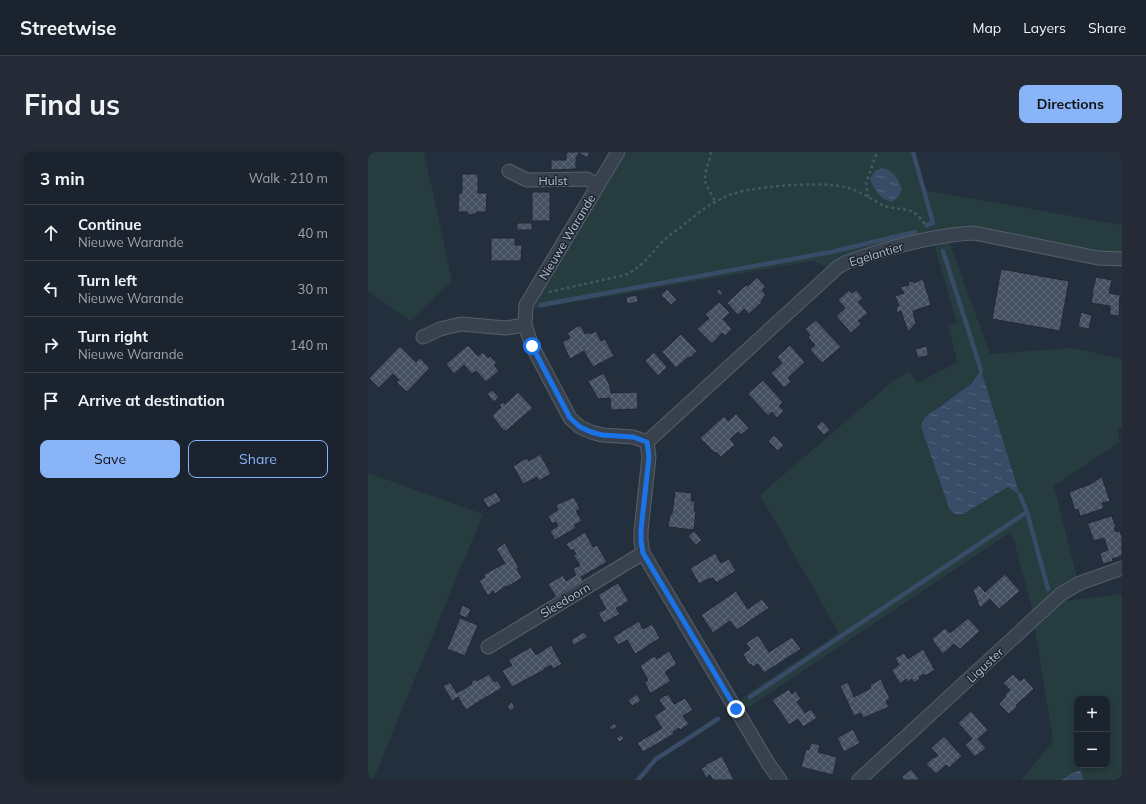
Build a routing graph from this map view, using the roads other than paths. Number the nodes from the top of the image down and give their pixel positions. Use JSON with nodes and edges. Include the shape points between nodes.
{"nodes":[{"id":1,"x":618,"y":152,"type":"edge"},
{"id":2,"x":509,"y":171,"type":"dead end"},
{"id":3,"x":598,"y":186,"type":"junction"},
{"id":4,"x":1122,"y":258,"type":"edge"},
{"id":5,"x":525,"y":325,"type":"junction"},
{"id":6,"x":423,"y":336,"type":"dead end"},
{"id":7,"x":647,"y":442,"type":"junction"},
{"id":8,"x":643,"y":553,"type":"junction"},
{"id":9,"x":1122,"y":568,"type":"edge"},
{"id":10,"x":488,"y":646,"type":"dead end"},
{"id":11,"x":780,"y":780,"type":"edge"},
{"id":12,"x":859,"y":780,"type":"edge"}],
"edges":[{"from":1,"to":3,"type":"street","name":"Nieuwe Warande"},
{"from":2,"to":3,"type":"street","name":"Hulst","via":[[527,180],[587,179]]},
{"from":3,"to":5,"type":"street","name":"Nieuwe Warande","via":[[526,305]]},
{"from":4,"to":7,"type":"street","name":"Egelantier","via":[[1098,258],[974,233],[953,234],[856,258],[838,267]]},
{"from":5,"to":6,"type":"street","via":[[506,328],[461,324]]},
{"from":5,"to":7,"type":"street","name":"Nieuwe Warande","via":[[532,346],[570,418],[591,432],[633,437]]},
{"from":7,"to":8,"type":"street","via":[[649,457],[641,530]]},
{"from":8,"to":10,"type":"street","name":"Sleedoorn"},
{"from":8,"to":11,"type":"street"},
{"from":9,"to":12,"type":"street","name":"Liguster","via":[[1080,583],[1061,594]]}]}
